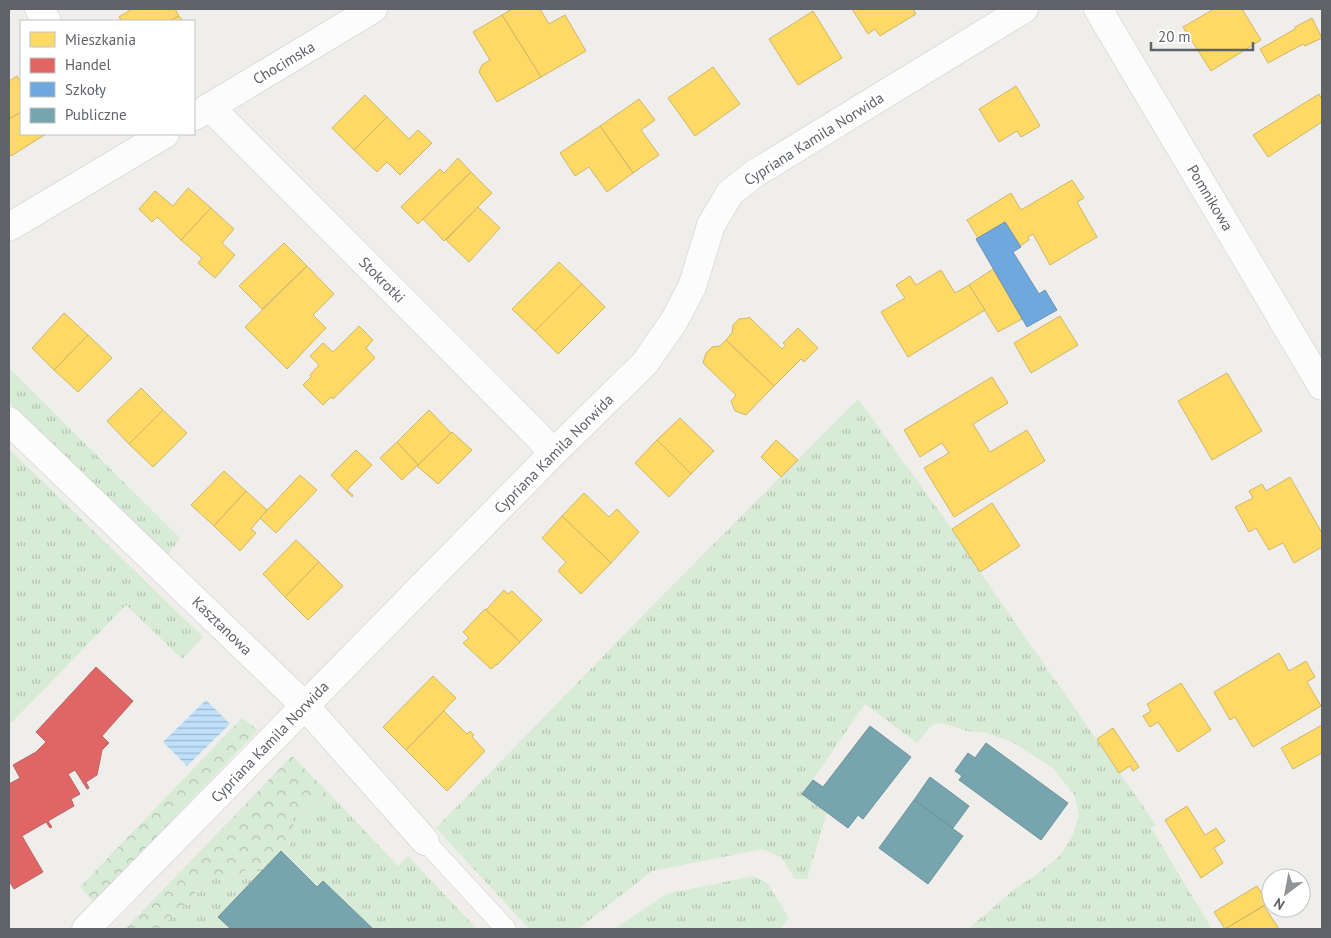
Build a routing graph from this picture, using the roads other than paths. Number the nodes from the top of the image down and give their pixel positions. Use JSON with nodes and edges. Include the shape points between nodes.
{"nodes":[{"id":1,"x":39,"y":9,"type":"edge"},
{"id":2,"x":373,"y":9,"type":"edge"},
{"id":3,"x":1024,"y":9,"type":"edge"},
{"id":4,"x":1098,"y":9,"type":"edge"},
{"id":5,"x":47,"y":20,"type":"edge"},
{"id":6,"x":202,"y":112,"type":"edge"},
{"id":7,"x":161,"y":135,"type":"edge"},
{"id":8,"x":132,"y":142,"type":"edge"},
{"id":9,"x":9,"y":228,"type":"edge"},
{"id":10,"x":1322,"y":386,"type":"edge"},
{"id":11,"x":9,"y":421,"type":"edge"},
{"id":12,"x":553,"y":453,"type":"junction"},
{"id":13,"x":305,"y":706,"type":"junction"},
{"id":14,"x":425,"y":841,"type":"joint"},
{"id":15,"x":86,"y":929,"type":"edge"},
{"id":16,"x":506,"y":929,"type":"edge"}],
"edges":[{"from":1,"to":5,"type":"street"},
{"from":2,"to":6,"type":"street","name":"Chocimska"},
{"from":3,"to":12,"type":"street","name":"Cypriana Kamila Norwida","via":[[754,174],[730,193],[712,225],[692,287],[674,321],[645,363]]},
{"from":4,"to":10,"type":"street","name":"Pomnikowa"},
{"from":6,"to":12,"type":"street","name":"Stokrotki"},
{"from":7,"to":8,"type":"street"},
{"from":8,"to":9,"type":"street"},
{"from":11,"to":13,"type":"street","name":"Kasztanowa"},
{"from":12,"to":13,"type":"street","name":"Cypriana Kamila Norwida"},
{"from":13,"to":14,"type":"street","name":"Kasztanowa"},
{"from":13,"to":15,"type":"street","name":"Cypriana Kamila Norwida"},
{"from":14,"to":16,"type":"lane"}]}
